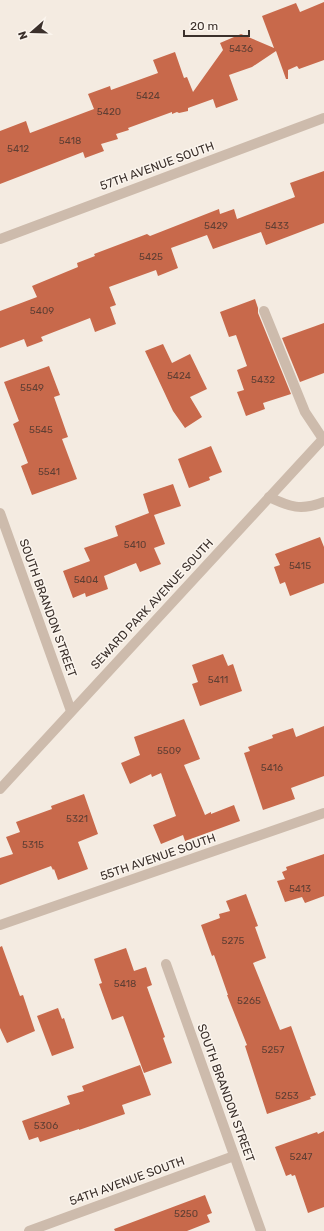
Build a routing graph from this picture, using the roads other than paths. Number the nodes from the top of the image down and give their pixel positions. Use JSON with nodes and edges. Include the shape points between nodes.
{"nodes":[{"id":1,"x":324,"y":118,"type":"edge"},
{"id":2,"x":0,"y":239,"type":"edge"},
{"id":3,"x":264,"y":311,"type":"dead end"},
{"id":4,"x":323,"y":438,"type":"edge"},
{"id":5,"x":269,"y":498,"type":"junction"},
{"id":6,"x":324,"y":502,"type":"edge"},
{"id":7,"x":0,"y":513,"type":"edge"},
{"id":8,"x":71,"y":711,"type":"junction"},
{"id":9,"x":0,"y":789,"type":"edge"},
{"id":10,"x":324,"y":813,"type":"edge"},
{"id":11,"x":0,"y":926,"type":"edge"},
{"id":12,"x":166,"y":964,"type":"dead end"},
{"id":13,"x":234,"y":1156,"type":"junction"},
{"id":14,"x":29,"y":1231,"type":"edge"},
{"id":15,"x":261,"y":1231,"type":"edge"}],
"edges":[{"from":1,"to":2,"type":"street","name":"57TH AVENUE SOUTH"},
{"from":3,"to":4,"type":"street","via":[[305,412]]},
{"from":4,"to":5,"type":"street","name":"SEWARD PARK AVENUE SOUTH"},
{"from":5,"to":6,"type":"street","via":[[300,508]]},
{"from":5,"to":8,"type":"street","name":"SEWARD PARK AVENUE SOUTH"},
{"from":7,"to":8,"type":"street","name":"SOUTH BRANDON STREET"},
{"from":8,"to":9,"type":"street","name":"SEWARD PARK AVENUE SOUTH"},
{"from":10,"to":11,"type":"street","name":"55TH AVENUE SOUTH"},
{"from":12,"to":13,"type":"street","name":"SOUTH BRANDON STREET"},
{"from":13,"to":14,"type":"street","name":"54TH AVENUE SOUTH"},
{"from":13,"to":15,"type":"street","name":"SOUTH BRANDON STREET"}]}
